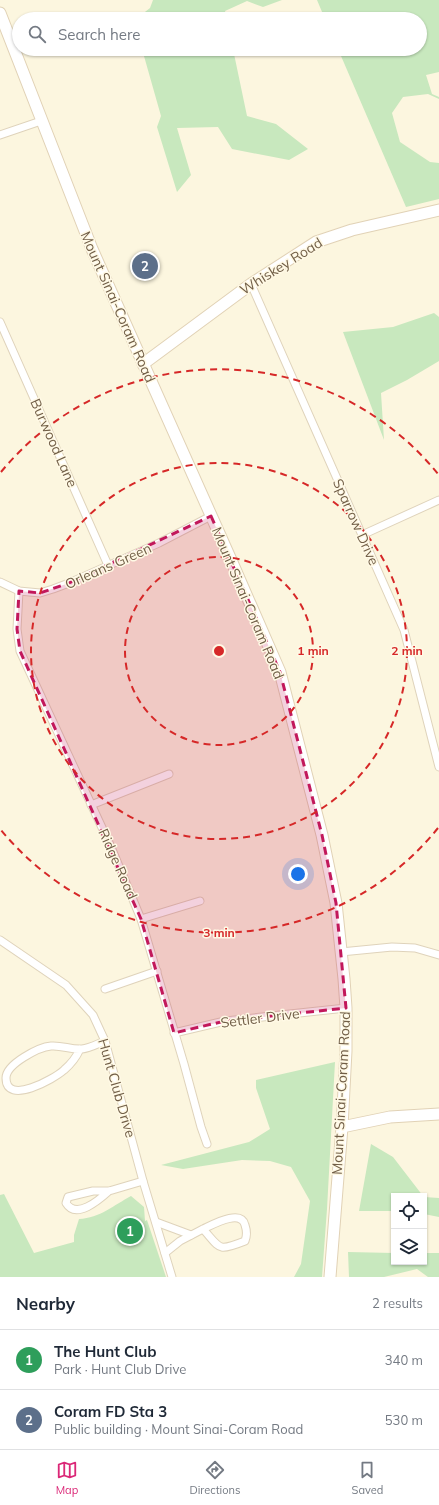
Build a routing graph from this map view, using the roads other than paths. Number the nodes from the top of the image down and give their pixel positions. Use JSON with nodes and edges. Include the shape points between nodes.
{"nodes":[{"id":1,"x":0,"y":13,"type":"edge"},
{"id":2,"x":12,"y":45,"type":"edge"},
{"id":3,"x":16,"y":56,"type":"edge"},
{"id":4,"x":41,"y":121,"type":"junction"},
{"id":5,"x":0,"y":135,"type":"edge"},
{"id":6,"x":439,"y":210,"type":"edge"},
{"id":7,"x":251,"y":284,"type":"junction"},
{"id":8,"x":0,"y":322,"type":"edge"},
{"id":9,"x":143,"y":364,"type":"junction"},
{"id":10,"x":439,"y":500,"type":"edge"},
{"id":11,"x":211,"y":516,"type":"junction"},
{"id":12,"x":362,"y":535,"type":"junction"},
{"id":13,"x":108,"y":565,"type":"junction"},
{"id":14,"x":0,"y":582,"type":"edge"},
{"id":15,"x":19,"y":591,"type":"junction"},
{"id":16,"x":439,"y":767,"type":"edge"},
{"id":17,"x":169,"y":774,"type":"dead end"},
{"id":18,"x":91,"y":805,"type":"junction"},
{"id":19,"x":200,"y":901,"type":"dead end"},
{"id":20,"x":141,"y":919,"type":"junction"},
{"id":21,"x":1,"y":944,"type":"edge"},
{"id":22,"x":341,"y":952,"type":"junction"},
{"id":23,"x":439,"y":955,"type":"edge"},
{"id":24,"x":157,"y":972,"type":"junction"},
{"id":25,"x":105,"y":989,"type":"dead end"},
{"id":26,"x":346,"y":1008,"type":"junction"},
{"id":27,"x":174,"y":1033,"type":"junction"},
{"id":28,"x":105,"y":1042,"type":"junction"},
{"id":29,"x":80,"y":1049,"type":"junction"},
{"id":30,"x":439,"y":1114,"type":"edge"},
{"id":31,"x":342,"y":1127,"type":"junction"},
{"id":32,"x":207,"y":1144,"type":"dead end"},
{"id":33,"x":143,"y":1181,"type":"junction"},
{"id":34,"x":109,"y":1191,"type":"junction"},
{"id":35,"x":156,"y":1222,"type":"junction"},
{"id":36,"x":203,"y":1229,"type":"junction"},
{"id":37,"x":191,"y":1235,"type":"junction"},
{"id":38,"x":165,"y":1253,"type":"junction"},
{"id":39,"x":172,"y":1277,"type":"edge"},
{"id":40,"x":330,"y":1277,"type":"edge"}],
"edges":[{"from":1,"to":2,"type":"main road","name":"Mount Sinai-Coram Road"},
{"from":3,"to":4,"type":"main road","name":"Mount Sinai-Coram Road"},
{"from":4,"to":5,"type":"street"},
{"from":4,"to":9,"type":"main road","name":"Mount Sinai-Coram Road","via":[[92,249]]},
{"from":6,"to":7,"type":"main road","name":"Whiskey Road","via":[[328,237]]},
{"from":7,"to":9,"type":"main road","name":"Whiskey Road"},
{"from":7,"to":12,"type":"street","name":"Sparrow Drive"},
{"from":8,"to":13,"type":"street","name":"Burwood Lane"},
{"from":9,"to":11,"type":"main road","name":"Mount Sinai-Coram Road"},
{"from":10,"to":12,"type":"street"},
{"from":11,"to":13,"type":"street","name":"Orleans Green","via":[[159,543]]},
{"from":11,"to":22,"type":"main road","name":"Mount Sinai-Coram Road","via":[[280,672],[322,835],[336,902]]},
{"from":12,"to":16,"type":"street","name":"Sparrow Drive","via":[[404,630]]},
{"from":13,"to":15,"type":"street","name":"Orleans Green","via":[[53,590],[40,593]]},
{"from":14,"to":15,"type":"street","name":"Orleans Green"},
{"from":15,"to":18,"type":"street","name":"Ridge Road","via":[[17,629],[20,651]]},
{"from":17,"to":18,"type":"street"},
{"from":18,"to":20,"type":"street","name":"Ridge Road"},
{"from":19,"to":20,"type":"street"},
{"from":20,"to":24,"type":"street","name":"Ridge Road"},
{"from":21,"to":28,"type":"street","name":"Hunt Club Drive","via":[[66,985],[93,1015]]},
{"from":22,"to":23,"type":"street","via":[[392,947],[415,948]]},
{"from":22,"to":26,"type":"main road","name":"Mount Sinai-Coram Road"},
{"from":24,"to":25,"type":"street"},
{"from":24,"to":27,"type":"street","name":"Ridge Road"},
{"from":26,"to":27,"type":"street","name":"Settler Drive","via":[[225,1021]]},
{"from":26,"to":31,"type":"main road","name":"Mount Sinai-Coram Road"},
{"from":27,"to":32,"type":"street","name":"Ridge Road"},
{"from":28,"to":29,"type":"street"},
{"from":28,"to":33,"type":"street","name":"Hunt Club Drive"},
{"from":29,"to":29,"type":"street","via":[[60,1046],[40,1049],[14,1064],[6,1077],[8,1086],[17,1091],[35,1087],[63,1071],[76,1059]]},
{"from":30,"to":31,"type":"main road","via":[[390,1117]]},
{"from":31,"to":40,"type":"main road","name":"Mount Sinai-Coram Road"},
{"from":33,"to":34,"type":"street"},
{"from":33,"to":35,"type":"street","name":"Hunt Club Drive"},
{"from":34,"to":34,"type":"street","via":[[93,1191],[68,1197],[66,1203],[71,1209],[80,1209],[99,1200]]},
{"from":35,"to":37,"type":"street"},
{"from":35,"to":38,"type":"street","name":"Hunt Club Drive"},
{"from":36,"to":36,"type":"street","via":[[233,1217],[242,1218],[247,1236],[245,1241],[222,1248],[216,1246]]},
{"from":36,"to":37,"type":"street"},
{"from":37,"to":38,"type":"street"},
{"from":38,"to":39,"type":"street","name":"Hunt Club Drive"}]}
